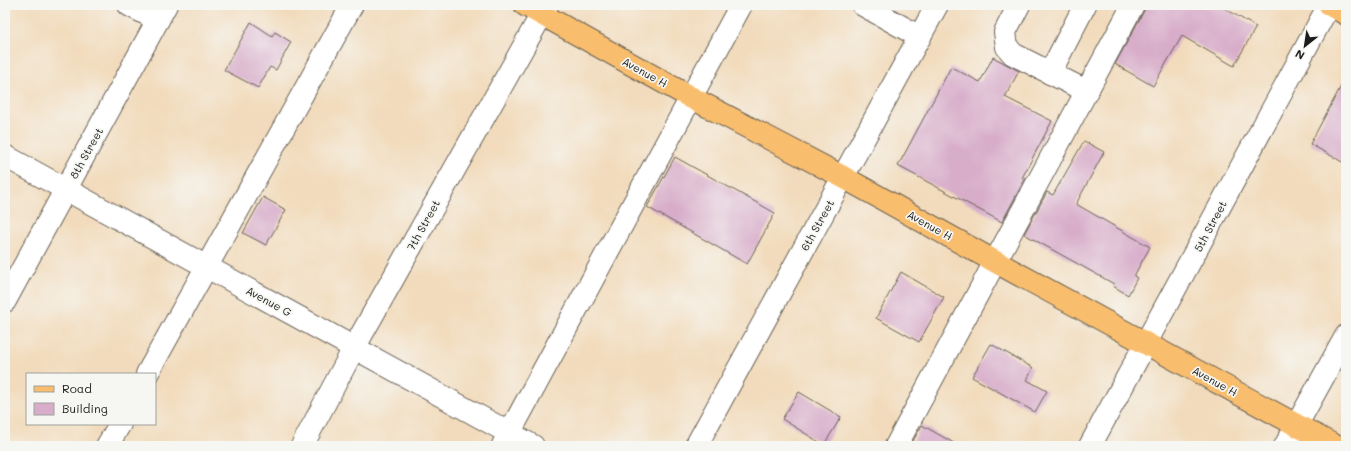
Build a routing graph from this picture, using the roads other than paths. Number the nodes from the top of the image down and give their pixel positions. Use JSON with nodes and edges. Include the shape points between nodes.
{"nodes":[{"id":1,"x":129,"y":5,"type":"edge"},
{"id":2,"x":352,"y":5,"type":"edge"},
{"id":3,"x":741,"y":5,"type":"edge"},
{"id":4,"x":863,"y":5,"type":"edge"},
{"id":5,"x":937,"y":5,"type":"edge"},
{"id":6,"x":1019,"y":5,"type":"edge"},
{"id":7,"x":1086,"y":5,"type":"edge"},
{"id":8,"x":1133,"y":5,"type":"edge"},
{"id":9,"x":1329,"y":5,"type":"edge"},
{"id":10,"x":538,"y":8,"type":"edge"},
{"id":11,"x":162,"y":13,"type":"edge"},
{"id":12,"x":1346,"y":14,"type":"edge"},
{"id":13,"x":920,"y":37,"type":"junction"},
{"id":14,"x":1050,"y":73,"type":"junction"},
{"id":15,"x":1086,"y":91,"type":"junction"},
{"id":16,"x":690,"y":97,"type":"junction"},
{"id":17,"x":5,"y":156,"type":"edge"},
{"id":18,"x":843,"y":177,"type":"junction"},
{"id":19,"x":66,"y":189,"type":"junction"},
{"id":20,"x":994,"y":261,"type":"junction"},
{"id":21,"x":206,"y":266,"type":"junction"},
{"id":22,"x":5,"y":301,"type":"edge"},
{"id":23,"x":1346,"y":336,"type":"edge"},
{"id":24,"x":1147,"y":344,"type":"junction"},
{"id":25,"x":354,"y":348,"type":"junction"},
{"id":26,"x":148,"y":373,"type":"edge"},
{"id":27,"x":119,"y":425,"type":"edge"},
{"id":28,"x":1296,"y":425,"type":"junction"},
{"id":29,"x":506,"y":439,"type":"edge"},
{"id":30,"x":108,"y":446,"type":"edge"},
{"id":31,"x":302,"y":446,"type":"edge"},
{"id":32,"x":534,"y":446,"type":"edge"},
{"id":33,"x":696,"y":446,"type":"edge"},
{"id":34,"x":896,"y":446,"type":"edge"},
{"id":35,"x":1090,"y":446,"type":"edge"},
{"id":36,"x":1285,"y":446,"type":"edge"},
{"id":37,"x":1335,"y":446,"type":"edge"}],
"edges":[{"from":1,"to":11,"type":"street"},
{"from":2,"to":21,"type":"street"},
{"from":3,"to":16,"type":"street"},
{"from":4,"to":13,"type":"street"},
{"from":5,"to":13,"type":"street","name":"6th Street"},
{"from":6,"to":14,"type":"street","via":[[1004,32],[1007,47],[1013,54]]},
{"from":7,"to":14,"type":"street"},
{"from":8,"to":15,"type":"street"},
{"from":9,"to":12,"type":"main road"},
{"from":9,"to":24,"type":"street","name":"5th Street"},
{"from":10,"to":16,"type":"main road","name":"Avenue H"},
{"from":10,"to":25,"type":"street","name":"7th Street"},
{"from":11,"to":19,"type":"street","name":"8th Street"},
{"from":13,"to":18,"type":"street","name":"6th Street"},
{"from":14,"to":15,"type":"street"},
{"from":15,"to":20,"type":"street"},
{"from":16,"to":18,"type":"main road","name":"Avenue H"},
{"from":16,"to":29,"type":"street"},
{"from":17,"to":19,"type":"street","name":"Avenue G"},
{"from":18,"to":20,"type":"main road","name":"Avenue H"},
{"from":18,"to":33,"type":"street","name":"6th Street"},
{"from":19,"to":21,"type":"street","name":"Avenue G"},
{"from":19,"to":22,"type":"street","name":"8th Street"},
{"from":20,"to":24,"type":"main road","name":"Avenue H"},
{"from":20,"to":34,"type":"street"},
{"from":21,"to":25,"type":"street","name":"Avenue G"},
{"from":21,"to":26,"type":"street"},
{"from":23,"to":28,"type":"street"},
{"from":24,"to":28,"type":"main road","name":"Avenue H"},
{"from":24,"to":35,"type":"street","name":"5th Street"},
{"from":25,"to":29,"type":"street","name":"Avenue G"},
{"from":25,"to":31,"type":"street","name":"7th Street"},
{"from":27,"to":30,"type":"street"},
{"from":28,"to":36,"type":"street"},
{"from":28,"to":37,"type":"main road","name":"Avenue H"},
{"from":29,"to":32,"type":"street","name":"Avenue G"}]}
